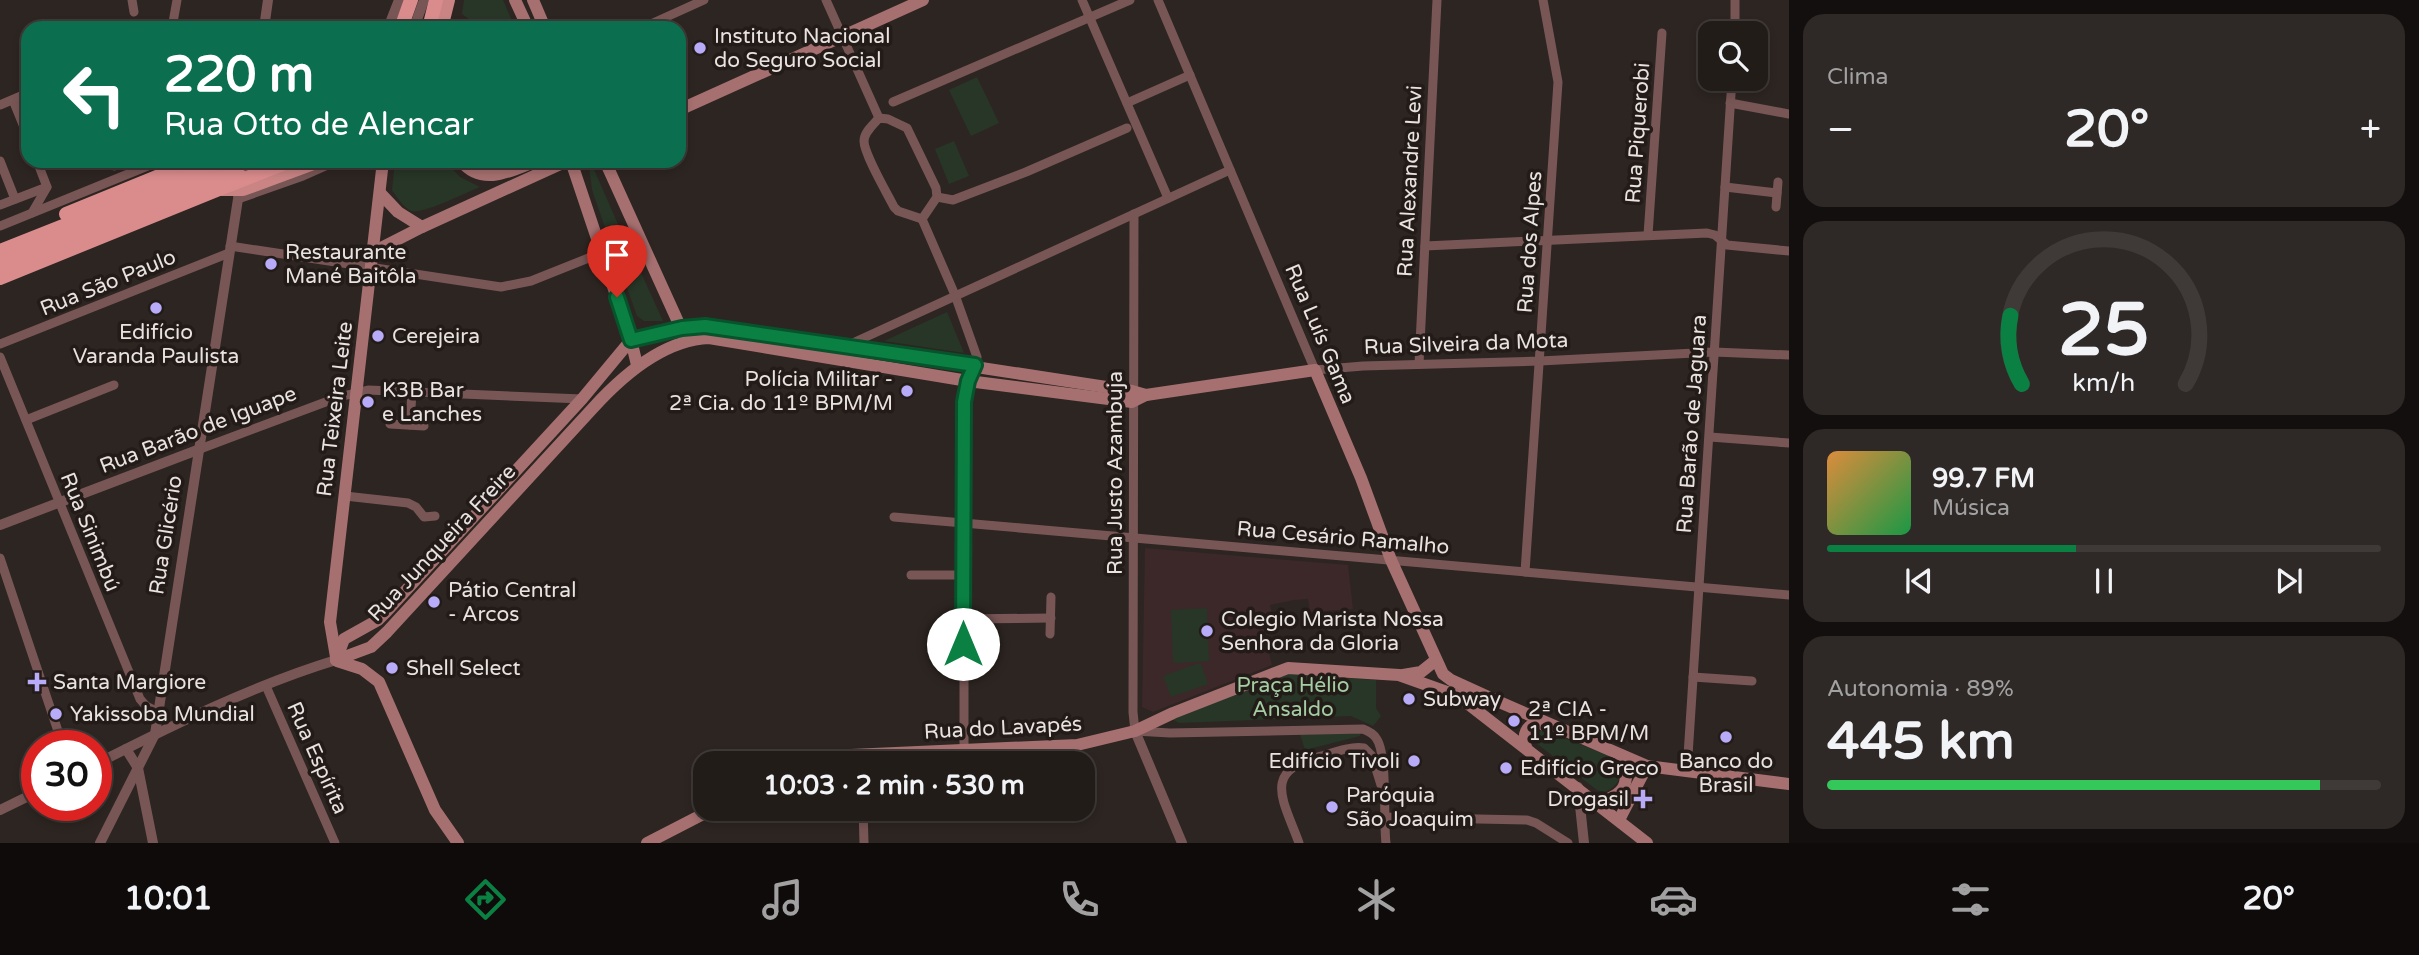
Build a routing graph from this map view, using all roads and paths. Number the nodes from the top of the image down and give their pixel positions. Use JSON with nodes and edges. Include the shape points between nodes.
{"nodes":[{"id":1,"x":132,"y":0,"type":"edge"},
{"id":2,"x":177,"y":0,"type":"edge"},
{"id":3,"x":268,"y":0,"type":"edge"},
{"id":4,"x":399,"y":0,"type":"edge"},
{"id":5,"x":411,"y":0,"type":"edge"},
{"id":6,"x":423,"y":0,"type":"edge"},
{"id":7,"x":436,"y":0,"type":"edge"},
{"id":8,"x":448,"y":0,"type":"edge"},
{"id":9,"x":515,"y":0,"type":"edge"},
{"id":10,"x":533,"y":0,"type":"edge"},
{"id":11,"x":704,"y":0,"type":"edge"},
{"id":12,"x":826,"y":0,"type":"edge"},
{"id":13,"x":923,"y":0,"type":"edge"},
{"id":14,"x":1082,"y":0,"type":"edge"},
{"id":15,"x":1130,"y":0,"type":"edge"},
{"id":16,"x":1158,"y":0,"type":"edge"},
{"id":17,"x":1437,"y":0,"type":"edge"},
{"id":18,"x":1543,"y":0,"type":"edge"},
{"id":19,"x":1735,"y":0,"type":"edge"},
{"id":20,"x":134,"y":12,"type":"dead end"},
{"id":21,"x":1089,"y":17,"type":"junction"},
{"id":22,"x":173,"y":21,"type":"edge"},
{"id":23,"x":265,"y":21,"type":"edge"},
{"id":24,"x":391,"y":21,"type":"edge"},
{"id":25,"x":404,"y":21,"type":"edge"},
{"id":26,"x":416,"y":21,"type":"edge"},
{"id":27,"x":431,"y":21,"type":"edge"},
{"id":28,"x":432,"y":21,"type":"edge"},
{"id":29,"x":441,"y":21,"type":"edge"},
{"id":30,"x":446,"y":21,"type":"edge"},
{"id":31,"x":525,"y":21,"type":"edge"},
{"id":32,"x":542,"y":21,"type":"edge"},
{"id":33,"x":658,"y":21,"type":"edge"},
{"id":34,"x":1735,"y":21,"type":"edge"},
{"id":35,"x":1662,"y":33,"type":"dead end"},
{"id":36,"x":842,"y":37,"type":"junction"},
{"id":37,"x":1190,"y":75,"type":"junction"},
{"id":38,"x":1731,"y":91,"type":"edge"},
{"id":39,"x":21,"y":96,"type":"edge"},
{"id":40,"x":13,"y":100,"type":"junction"},
{"id":41,"x":892,"y":102,"type":"dead end"},
{"id":42,"x":1127,"y":103,"type":"junction"},
{"id":43,"x":1730,"y":103,"type":"junction"},
{"id":44,"x":0,"y":104,"type":"edge"},
{"id":45,"x":686,"y":107,"type":"edge"},
{"id":46,"x":1789,"y":114,"type":"edge"},
{"id":47,"x":879,"y":118,"type":"junction"},
{"id":48,"x":21,"y":119,"type":"edge"},
{"id":49,"x":1127,"y":128,"type":"dead end"},
{"id":50,"x":0,"y":161,"type":"edge"},
{"id":51,"x":40,"y":168,"type":"edge"},
{"id":52,"x":143,"y":168,"type":"edge"},
{"id":53,"x":181,"y":168,"type":"edge"},
{"id":54,"x":208,"y":168,"type":"edge"},
{"id":55,"x":246,"y":168,"type":"edge"},
{"id":56,"x":272,"y":168,"type":"edge"},
{"id":57,"x":300,"y":168,"type":"edge"},
{"id":58,"x":321,"y":168,"type":"edge"},
{"id":59,"x":382,"y":168,"type":"edge"},
{"id":60,"x":469,"y":168,"type":"edge"},
{"id":61,"x":517,"y":168,"type":"edge"},
{"id":62,"x":553,"y":168,"type":"edge"},
{"id":63,"x":571,"y":168,"type":"edge"},
{"id":64,"x":608,"y":168,"type":"edge"},
{"id":65,"x":1230,"y":170,"type":"junction"},
{"id":66,"x":238,"y":175,"type":"junction"},
{"id":67,"x":496,"y":176,"type":"junction"},
{"id":68,"x":1778,"y":182,"type":"dead end"},
{"id":69,"x":47,"y":187,"type":"junction"},
{"id":70,"x":1725,"y":187,"type":"junction"},
{"id":71,"x":219,"y":189,"type":"junction"},
{"id":72,"x":501,"y":191,"type":"junction"},
{"id":73,"x":380,"y":193,"type":"junction"},
{"id":74,"x":1777,"y":193,"type":"junction"},
{"id":75,"x":937,"y":197,"type":"junction"},
{"id":76,"x":238,"y":198,"type":"junction"},
{"id":77,"x":1168,"y":198,"type":"junction"},
{"id":78,"x":15,"y":199,"type":"junction"},
{"id":79,"x":0,"y":205,"type":"edge"},
{"id":80,"x":1776,"y":207,"type":"dead end"},
{"id":81,"x":31,"y":214,"type":"junction"},
{"id":82,"x":1133,"y":214,"type":"junction"},
{"id":83,"x":922,"y":219,"type":"junction"},
{"id":84,"x":0,"y":226,"type":"edge"},
{"id":85,"x":422,"y":227,"type":"junction"},
{"id":86,"x":1648,"y":235,"type":"junction"},
{"id":87,"x":0,"y":240,"type":"edge"},
{"id":88,"x":1548,"y":240,"type":"junction"},
{"id":89,"x":1721,"y":241,"type":"junction"},
{"id":90,"x":1425,"y":246,"type":"junction"},
{"id":91,"x":230,"y":250,"type":"junction"},
{"id":92,"x":0,"y":251,"type":"edge"},
{"id":93,"x":1789,"y":251,"type":"edge"},
{"id":94,"x":373,"y":252,"type":"junction"},
{"id":95,"x":601,"y":253,"type":"junction"},
{"id":96,"x":0,"y":264,"type":"edge"},
{"id":97,"x":371,"y":267,"type":"junction"},
{"id":98,"x":0,"y":278,"type":"edge"},
{"id":99,"x":955,"y":295,"type":"junction"},
{"id":100,"x":682,"y":328,"type":"junction"},
{"id":101,"x":631,"y":340,"type":"junction"},
{"id":102,"x":687,"y":341,"type":"junction"},
{"id":103,"x":0,"y":344,"type":"edge"},
{"id":104,"x":844,"y":347,"type":"junction"},
{"id":105,"x":1714,"y":352,"type":"junction"},
{"id":106,"x":1789,"y":355,"type":"edge"},
{"id":107,"x":0,"y":357,"type":"edge"},
{"id":108,"x":1540,"y":361,"type":"junction"},
{"id":109,"x":1419,"y":364,"type":"junction"},
{"id":110,"x":637,"y":365,"type":"junction"},
{"id":111,"x":975,"y":365,"type":"junction"},
{"id":112,"x":1315,"y":370,"type":"junction"},
{"id":113,"x":968,"y":381,"type":"junction"},
{"id":114,"x":114,"y":385,"type":"dead end"},
{"id":115,"x":412,"y":391,"type":"junction"},
{"id":116,"x":357,"y":392,"type":"junction"},
{"id":117,"x":1132,"y":396,"type":"junction"},
{"id":118,"x":582,"y":399,"type":"junction"},
{"id":119,"x":26,"y":420,"type":"junction"},
{"id":120,"x":390,"y":424,"type":"dead end"},
{"id":121,"x":410,"y":425,"type":"junction"},
{"id":122,"x":424,"y":426,"type":"dead end"},
{"id":123,"x":1710,"y":437,"type":"junction"},
{"id":124,"x":1789,"y":443,"type":"edge"},
{"id":125,"x":200,"y":449,"type":"junction"},
{"id":126,"x":345,"y":496,"type":"junction"},
{"id":127,"x":59,"y":503,"type":"junction"},
{"id":128,"x":435,"y":516,"type":"dead end"},
{"id":129,"x":894,"y":517,"type":"dead end"},
{"id":130,"x":962,"y":523,"type":"junction"},
{"id":131,"x":0,"y":525,"type":"edge"},
{"id":132,"x":1133,"y":538,"type":"junction"},
{"id":133,"x":452,"y":540,"type":"junction"},
{"id":134,"x":463,"y":549,"type":"junction"},
{"id":135,"x":0,"y":558,"type":"edge"},
{"id":136,"x":1391,"y":560,"type":"junction"},
{"id":137,"x":1525,"y":572,"type":"junction"},
{"id":138,"x":911,"y":575,"type":"dead end"},
{"id":139,"x":963,"y":575,"type":"junction"},
{"id":140,"x":1699,"y":587,"type":"junction"},
{"id":141,"x":1789,"y":595,"type":"edge"},
{"id":142,"x":1051,"y":597,"type":"dead end"},
{"id":143,"x":1051,"y":618,"type":"junction"},
{"id":144,"x":963,"y":619,"type":"junction"},
{"id":145,"x":1050,"y":634,"type":"dead end"},
{"id":146,"x":336,"y":660,"type":"junction"},
{"id":147,"x":1436,"y":660,"type":"junction"},
{"id":148,"x":1399,"y":675,"type":"junction"},
{"id":149,"x":1693,"y":677,"type":"junction"},
{"id":150,"x":1752,"y":681,"type":"dead end"},
{"id":151,"x":1448,"y":685,"type":"junction"},
{"id":152,"x":266,"y":686,"type":"junction"},
{"id":153,"x":158,"y":715,"type":"junction"},
{"id":154,"x":1549,"y":724,"type":"junction"},
{"id":155,"x":173,"y":726,"type":"junction"},
{"id":156,"x":58,"y":730,"type":"edge"},
{"id":157,"x":1135,"y":731,"type":"junction"},
{"id":158,"x":155,"y":734,"type":"junction"},
{"id":159,"x":1526,"y":747,"type":"junction"},
{"id":160,"x":126,"y":749,"type":"junction"},
{"id":161,"x":964,"y":749,"type":"junction"},
{"id":162,"x":944,"y":751,"type":"edge"},
{"id":163,"x":112,"y":756,"type":"edge"},
{"id":164,"x":1625,"y":757,"type":"junction"},
{"id":165,"x":1647,"y":766,"type":"junction"},
{"id":166,"x":138,"y":768,"type":"junction"},
{"id":167,"x":1687,"y":771,"type":"junction"},
{"id":168,"x":1789,"y":784,"type":"edge"},
{"id":169,"x":1578,"y":787,"type":"junction"},
{"id":170,"x":1383,"y":790,"type":"junction"},
{"id":171,"x":21,"y":800,"type":"edge"},
{"id":172,"x":1597,"y":803,"type":"junction"},
{"id":173,"x":0,"y":810,"type":"edge"},
{"id":174,"x":1383,"y":817,"type":"junction"},
{"id":175,"x":1582,"y":817,"type":"junction"},
{"id":176,"x":693,"y":819,"type":"edge"},
{"id":177,"x":1619,"y":820,"type":"junction"},
{"id":178,"x":863,"y":821,"type":"edge"},
{"id":179,"x":100,"y":843,"type":"edge"},
{"id":180,"x":153,"y":843,"type":"edge"},
{"id":181,"x":335,"y":843,"type":"edge"},
{"id":182,"x":458,"y":843,"type":"edge"},
{"id":183,"x":647,"y":843,"type":"edge"},
{"id":184,"x":864,"y":843,"type":"edge"},
{"id":185,"x":1182,"y":843,"type":"edge"},
{"id":186,"x":1299,"y":843,"type":"edge"},
{"id":187,"x":1386,"y":843,"type":"edge"},
{"id":188,"x":1568,"y":843,"type":"edge"},
{"id":189,"x":1584,"y":843,"type":"edge"},
{"id":190,"x":1647,"y":843,"type":"edge"}],
"edges":[{"from":1,"to":20,"type":"street"},
{"from":2,"to":22,"type":"street"},
{"from":3,"to":23,"type":"street"},
{"from":4,"to":24,"type":"street"},
{"from":5,"to":25,"type":"highway","bridge":true},
{"from":5,"to":28,"type":"main road"},
{"from":6,"to":26,"type":"street","bridge":true},
{"from":6,"to":30,"type":"main road"},
{"from":7,"to":27,"type":"highway","bridge":true},
{"from":8,"to":29,"type":"main road","bridge":true},
{"from":9,"to":31,"type":"main road"},
{"from":10,"to":32,"type":"main road"},
{"from":11,"to":33,"type":"street"},
{"from":12,"to":36,"type":"street"},
{"from":13,"to":36,"type":"main road"},
{"from":14,"to":21,"type":"street"},
{"from":15,"to":21,"type":"street"},
{"from":16,"to":37,"type":"street","name":"Rua Luís Gama"},
{"from":17,"to":90,"type":"street","name":"Rua Alexandre Levi"},
{"from":18,"to":88,"type":"street","name":"Rua dos Alpes","via":[[1558,82]]},
{"from":19,"to":34,"type":"street"},
{"from":21,"to":41,"type":"street"},
{"from":21,"to":42,"type":"street"},
{"from":35,"to":86,"type":"street","name":"Rua Piquerobi"},
{"from":36,"to":45,"type":"main road"},
{"from":36,"to":47,"type":"street"},
{"from":37,"to":42,"type":"street"},
{"from":37,"to":65,"type":"street","name":"Rua Luís Gama"},
{"from":38,"to":43,"type":"street","name":"Rua Barão de Jaguara"},
{"from":39,"to":40,"type":"street"},
{"from":40,"to":44,"type":"street"},
{"from":40,"to":48,"type":"street"},
{"from":42,"to":77,"type":"street"},
{"from":43,"to":46,"type":"street"},
{"from":43,"to":70,"type":"street","name":"Rua Barão de Jaguara"},
{"from":47,"to":75,"type":"street","via":[[910,131]]},
{"from":47,"to":83,"type":"street","via":[[865,137],[867,152],[894,207]]},
{"from":49,"to":75,"type":"street","via":[[953,200]]},
{"from":50,"to":78,"type":"street"},
{"from":51,"to":69,"type":"street"},
{"from":52,"to":81,"type":"street"},
{"from":53,"to":87,"type":"highway"},
{"from":54,"to":92,"type":"highway"},
{"from":55,"to":66,"type":"street"},
{"from":56,"to":71,"type":"highway","bridge":true},
{"from":57,"to":71,"type":"main road","bridge":true,"via":[[243,189]]},
{"from":58,"to":76,"type":"street"},
{"from":59,"to":73,"type":"main road","name":"Rua Teixeira Leite"},
{"from":60,"to":67,"type":"main road"},
{"from":61,"to":67,"type":"main road"},
{"from":62,"to":72,"type":"main road"},
{"from":63,"to":95,"type":"main road"},
{"from":64,"to":100,"type":"main road"},
{"from":65,"to":77,"type":"street"},
{"from":65,"to":112,"type":"street","name":"Rua Luís Gama"},
{"from":66,"to":76,"type":"street","name":"Rua Glicério"},
{"from":66,"to":96,"type":"highway","via":[[195,187]]},
{"from":67,"to":72,"type":"main road"},
{"from":68,"to":74,"type":"street"},
{"from":69,"to":78,"type":"street"},
{"from":69,"to":81,"type":"street"},
{"from":70,"to":74,"type":"street"},
{"from":70,"to":89,"type":"street","name":"Rua Barão de Jaguara"},
{"from":71,"to":98,"type":"highway"},
{"from":72,"to":85,"type":"main road"},
{"from":73,"to":85,"type":"main road"},
{"from":73,"to":94,"type":"main road","name":"Rua Teixeira Leite"},
{"from":74,"to":80,"type":"street"},
{"from":75,"to":83,"type":"street"},
{"from":76,"to":91,"type":"street","name":"Rua Glicério"},
{"from":77,"to":82,"type":"street"},
{"from":78,"to":79,"type":"street"},
{"from":81,"to":84,"type":"street"},
{"from":82,"to":99,"type":"street"},
{"from":82,"to":117,"type":"street","name":"Rua Justo Azambuja"},
{"from":83,"to":99,"type":"street"},
{"from":85,"to":94,"type":"main road"},
{"from":86,"to":88,"type":"street"},
{"from":86,"to":89,"type":"street","via":[[1707,233]]},
{"from":88,"to":90,"type":"street"},
{"from":88,"to":108,"type":"street","name":"Rua dos Alpes"},
{"from":89,"to":93,"type":"street"},
{"from":89,"to":105,"type":"street","name":"Rua Barão de Jaguara"},
{"from":90,"to":109,"type":"street","name":"Rua Alexandre Levi"},
{"from":91,"to":97,"type":"street"},
{"from":91,"to":103,"type":"street","name":"Rua São Paulo"},
{"from":91,"to":125,"type":"street","name":"Rua Glicério"},
{"from":94,"to":97,"type":"main road","name":"Rua Teixeira Leite"},
{"from":95,"to":97,"type":"street","via":[[531,281],[501,287]]},
{"from":95,"to":101,"type":"main road"},
{"from":97,"to":116,"type":"main road","name":"Rua Teixeira Leite"},
{"from":99,"to":104,"type":"street"},
{"from":99,"to":111,"type":"street","via":[[977,354]]},
{"from":100,"to":101,"type":"main road"},
{"from":100,"to":102,"type":"main road"},
{"from":100,"to":104,"type":"main road","via":[[716,327]]},
{"from":101,"to":110,"type":"main road"},
{"from":101,"to":118,"type":"main road","name":"Rua Junqueira Freire"},
{"from":102,"to":110,"type":"main road","name":"Rua Junqueira Freire"},
{"from":102,"to":113,"type":"main road","via":[[709,338]]},
{"from":104,"to":111,"type":"main road"},
{"from":105,"to":106,"type":"street","name":"Rua Silveira da Mota"},
{"from":105,"to":108,"type":"street","name":"Rua Silveira da Mota"},
{"from":105,"to":123,"type":"street","name":"Rua Barão de Jaguara"},
{"from":107,"to":119,"type":"street","name":"Rua Sinimbú"},
{"from":108,"to":109,"type":"street","name":"Rua Silveira da Mota"},
{"from":108,"to":137,"type":"street","name":"Rua dos Alpes"},
{"from":109,"to":112,"type":"street","name":"Rua Silveira da Mota"},
{"from":110,"to":134,"type":"main road","name":"Rua Junqueira Freire"},
{"from":111,"to":113,"type":"street"},
{"from":111,"to":117,"type":"main road"},
{"from":112,"to":117,"type":"main road","name":"Rua Silveira da Mota"},
{"from":112,"to":136,"type":"main road","name":"Rua Luís Gama"},
{"from":113,"to":117,"type":"main road"},
{"from":113,"to":130,"type":"street"},
{"from":114,"to":119,"type":"street"},
{"from":115,"to":116,"type":"street","name":"Rua Barão de Iguape"},
{"from":115,"to":118,"type":"street","name":"Rua Barão de Iguape"},
{"from":115,"to":121,"type":"street"},
{"from":116,"to":125,"type":"street","name":"Rua Barão de Iguape"},
{"from":116,"to":126,"type":"main road","name":"Rua Teixeira Leite"},
{"from":117,"to":132,"type":"street","name":"Rua Justo Azambuja"},
{"from":118,"to":133,"type":"main road","name":"Rua Junqueira Freire"},
{"from":119,"to":127,"type":"street","name":"Rua Sinimbú"},
{"from":120,"to":121,"type":"street"},
{"from":121,"to":122,"type":"street"},
{"from":123,"to":124,"type":"street"},
{"from":123,"to":140,"type":"street","name":"Rua Barão de Jaguara"},
{"from":125,"to":127,"type":"street","name":"Rua Barão de Iguape"},
{"from":125,"to":153,"type":"street","name":"Rua Glicério"},
{"from":126,"to":128,"type":"street","via":[[408,503],[424,517]]},
{"from":126,"to":146,"type":"main road","name":"Rua Teixeira Leite","via":[[330,622]]},
{"from":127,"to":131,"type":"street","name":"Rua Barão de Iguape"},
{"from":127,"to":153,"type":"street","name":"Rua Sinimbú","via":[[140,699]]},
{"from":129,"to":130,"type":"street","name":"Rua Cesário Ramalho"},
{"from":130,"to":132,"type":"street","name":"Rua Cesário Ramalho"},
{"from":130,"to":139,"type":"street"},
{"from":132,"to":136,"type":"street","name":"Rua Cesário Ramalho"},
{"from":132,"to":157,"type":"street","name":"Rua Justo Azambuja"},
{"from":133,"to":134,"type":"main road"},
{"from":133,"to":146,"type":"main road","name":"Rua Junqueira Freire","via":[[378,620],[346,637]]},
{"from":134,"to":146,"type":"main road","name":"Rua Junqueira Freire","via":[[371,647]]},
{"from":135,"to":156,"type":"street"},
{"from":136,"to":137,"type":"street","name":"Rua Cesário Ramalho"},
{"from":136,"to":147,"type":"main road","name":"Rua Luís Gama"},
{"from":137,"to":140,"type":"street","name":"Rua Cesário Ramalho"},
{"from":138,"to":139,"type":"street"},
{"from":139,"to":144,"type":"street"},
{"from":140,"to":141,"type":"street","name":"Rua Cesário Ramalho"},
{"from":140,"to":149,"type":"street","name":"Rua Barão de Jaguara"},
{"from":142,"to":143,"type":"street"},
{"from":143,"to":144,"type":"street"},
{"from":143,"to":145,"type":"street"},
{"from":144,"to":161,"type":"street"},
{"from":146,"to":152,"type":"street"},
{"from":146,"to":182,"type":"main road","via":[[362,669],[379,682],[435,810]]},
{"from":147,"to":148,"type":"main road","via":[[1421,672]]},
{"from":147,"to":151,"type":"main road","name":"Rua Luís Gama"},
{"from":148,"to":151,"type":"main road","name":"Rua do Lavapés"},
{"from":148,"to":157,"type":"main road","name":"Rua do Lavapés","via":[[1288,668]]},
{"from":149,"to":150,"type":"street"},
{"from":149,"to":167,"type":"street","name":"Rua Barão de Jaguara"},
{"from":151,"to":154,"type":"main road"},
{"from":151,"to":159,"type":"main road"},
{"from":152,"to":155,"type":"street"},
{"from":152,"to":181,"type":"street","name":"Rua Espírita"},
{"from":153,"to":155,"type":"street"},
{"from":153,"to":158,"type":"street","name":"Rua Glicério"},
{"from":154,"to":159,"type":"main road","via":[[1529,727],[1524,736]]},
{"from":154,"to":164,"type":"main road"},
{"from":155,"to":158,"type":"street"},
{"from":157,"to":161,"type":"main road","name":"Rua do Lavapés","via":[[1077,745]]},
{"from":157,"to":170,"type":"street","via":[[1363,729],[1376,737],[1383,759]]},
{"from":157,"to":185,"type":"street"},
{"from":158,"to":160,"type":"street"},
{"from":158,"to":166,"type":"street","name":"Rua Glicério"},
{"from":159,"to":169,"type":"main road"},
{"from":160,"to":163,"type":"street"},
{"from":160,"to":166,"type":"street"},
{"from":161,"to":162,"type":"main road","name":"Rua do Lavapés"},
{"from":164,"to":165,"type":"main road"},
{"from":164,"to":172,"type":"main road","via":[[1628,777],[1623,789]]},
{"from":165,"to":167,"type":"main road"},
{"from":165,"to":177,"type":"main road"},
{"from":166,"to":179,"type":"street","name":"Rua Glicério"},
{"from":166,"to":180,"type":"street"},
{"from":167,"to":168,"type":"main road"},
{"from":169,"to":172,"type":"main road"},
{"from":169,"to":175,"type":"street"},
{"from":170,"to":174,"type":"street"},
{"from":170,"to":186,"type":"street","via":[[1372,756],[1364,748],[1297,763],[1284,774],[1281,793]]},
{"from":171,"to":173,"type":"street"},
{"from":172,"to":175,"type":"street"},
{"from":172,"to":177,"type":"main road"},
{"from":174,"to":187,"type":"street"},
{"from":174,"to":188,"type":"street","via":[[1527,820]]},
{"from":175,"to":189,"type":"street"},
{"from":176,"to":183,"type":"main road"},
{"from":177,"to":190,"type":"main road"},
{"from":178,"to":184,"type":"street"}]}
